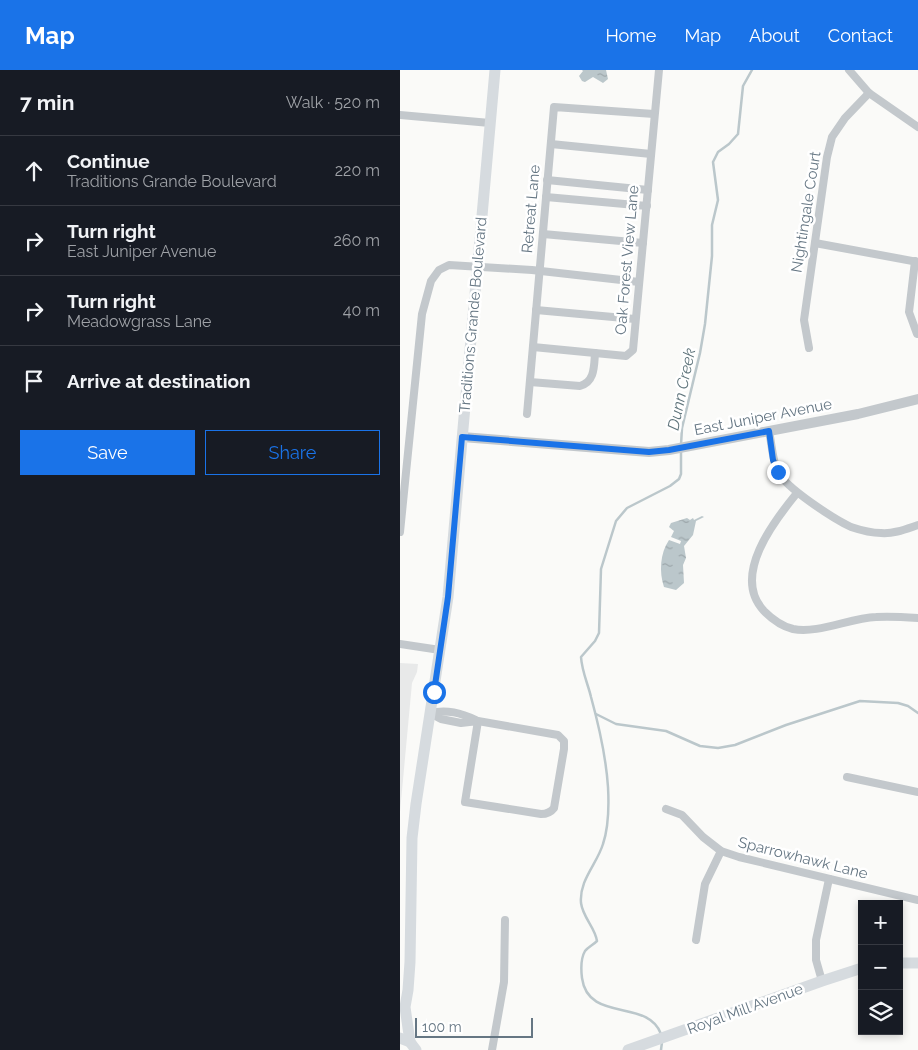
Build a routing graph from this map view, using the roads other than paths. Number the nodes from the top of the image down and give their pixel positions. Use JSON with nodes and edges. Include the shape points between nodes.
{"nodes":[{"id":1,"x":495,"y":70,"type":"edge"},
{"id":2,"x":658,"y":70,"type":"edge"},
{"id":3,"x":849,"y":70,"type":"edge"},
{"id":4,"x":868,"y":93,"type":"junction"},
{"id":5,"x":654,"y":114,"type":"junction"},
{"id":6,"x":400,"y":115,"type":"edge"},
{"id":7,"x":490,"y":123,"type":"junction"},
{"id":8,"x":918,"y":128,"type":"edge"},
{"id":9,"x":551,"y":144,"type":"junction"},
{"id":10,"x":651,"y":154,"type":"junction"},
{"id":11,"x":548,"y":180,"type":"junction"},
{"id":12,"x":648,"y":190,"type":"junction"},
{"id":13,"x":546,"y":196,"type":"junction"},
{"id":14,"x":646,"y":206,"type":"junction"},
{"id":15,"x":543,"y":234,"type":"junction"},
{"id":16,"x":643,"y":243,"type":"junction"},
{"id":17,"x":815,"y":243,"type":"junction"},
{"id":18,"x":917,"y":261,"type":"edge"},
{"id":19,"x":478,"y":266,"type":"junction"},
{"id":20,"x":540,"y":271,"type":"junction"},
{"id":21,"x":639,"y":282,"type":"junction"},
{"id":22,"x":536,"y":310,"type":"junction"},
{"id":23,"x":636,"y":320,"type":"junction"},
{"id":24,"x":917,"y":334,"type":"dead end"},
{"id":25,"x":533,"y":347,"type":"junction"},
{"id":26,"x":809,"y":348,"type":"dead end"},
{"id":27,"x":595,"y":353,"type":"junction"},
{"id":28,"x":530,"y":382,"type":"junction"},
{"id":29,"x":918,"y":399,"type":"edge"},
{"id":30,"x":527,"y":414,"type":"dead end"},
{"id":31,"x":769,"y":431,"type":"junction"},
{"id":32,"x":462,"y":437,"type":"junction"},
{"id":33,"x":797,"y":493,"type":"junction"},
{"id":34,"x":918,"y":525,"type":"edge"},
{"id":35,"x":400,"y":532,"type":"edge"},
{"id":36,"x":918,"y":618,"type":"edge"},
{"id":37,"x":400,"y":644,"type":"edge"},
{"id":38,"x":440,"y":650,"type":"junction"},
{"id":39,"x":430,"y":713,"type":"junction"},
{"id":40,"x":478,"y":721,"type":"junction"},
{"id":41,"x":847,"y":777,"type":"dead end"},
{"id":42,"x":918,"y":792,"type":"edge"},
{"id":43,"x":666,"y":809,"type":"dead end"},
{"id":44,"x":721,"y":851,"type":"junction"},
{"id":45,"x":829,"y":879,"type":"junction"},
{"id":46,"x":918,"y":900,"type":"edge"},
{"id":47,"x":505,"y":920,"type":"dead end"},
{"id":48,"x":696,"y":940,"type":"dead end"},
{"id":49,"x":903,"y":963,"type":"edge"},
{"id":50,"x":918,"y":963,"type":"edge"},
{"id":51,"x":858,"y":969,"type":"edge"},
{"id":52,"x":822,"y":980,"type":"junction"},
{"id":53,"x":402,"y":1011,"type":"edge"},
{"id":54,"x":409,"y":1043,"type":"edge"},
{"id":55,"x":492,"y":1050,"type":"edge"},
{"id":56,"x":628,"y":1050,"type":"edge"}],
"edges":[{"from":1,"to":7,"type":"main road","name":"Traditions Grande Boulevard"},
{"from":2,"to":5,"type":"street","name":"Oak Forest View Lane"},
{"from":3,"to":4,"type":"street"},
{"from":4,"to":8,"type":"street"},
{"from":4,"to":17,"type":"street","name":"Nightingale Court","via":[[832,137],[826,157]]},
{"from":5,"to":9,"type":"street","name":"Retreat Lane","via":[[554,107]]},
{"from":5,"to":10,"type":"street","name":"Oak Forest View Lane"},
{"from":6,"to":7,"type":"street"},
{"from":7,"to":19,"type":"main road","name":"Traditions Grande Boulevard"},
{"from":9,"to":10,"type":"street"},
{"from":9,"to":11,"type":"street","name":"Retreat Lane"},
{"from":10,"to":12,"type":"street","name":"Oak Forest View Lane"},
{"from":11,"to":12,"type":"street"},
{"from":11,"to":13,"type":"street","name":"Retreat Lane"},
{"from":12,"to":14,"type":"street","name":"Oak Forest View Lane"},
{"from":13,"to":14,"type":"street"},
{"from":13,"to":15,"type":"street","name":"Retreat Lane"},
{"from":14,"to":16,"type":"street","name":"Oak Forest View Lane"},
{"from":15,"to":16,"type":"street"},
{"from":15,"to":20,"type":"street","name":"Retreat Lane"},
{"from":16,"to":21,"type":"street","name":"Oak Forest View Lane"},
{"from":17,"to":18,"type":"street"},
{"from":17,"to":26,"type":"street","name":"Nightingale Court","via":[[804,320]]},
{"from":18,"to":24,"type":"street","via":[[909,312]]},
{"from":19,"to":20,"type":"street"},
{"from":19,"to":32,"type":"main road","name":"Traditions Grande Boulevard"},
{"from":19,"to":35,"type":"street","via":[[449,265],[439,270],[431,281],[422,314]]},
{"from":20,"to":21,"type":"street"},
{"from":20,"to":22,"type":"street","name":"Retreat Lane"},
{"from":21,"to":23,"type":"street","name":"Oak Forest View Lane"},
{"from":22,"to":23,"type":"street"},
{"from":22,"to":25,"type":"street","name":"Retreat Lane"},
{"from":23,"to":27,"type":"street","name":"Oak Forest View Lane","via":[[633,350],[626,356]]},
{"from":25,"to":27,"type":"street","name":"Oak Forest View Lane"},
{"from":25,"to":28,"type":"street","name":"Retreat Lane"},
{"from":27,"to":28,"type":"street","via":[[592,375],[586,385]]},
{"from":28,"to":30,"type":"street","name":"Retreat Lane"},
{"from":29,"to":31,"type":"street","name":"East Juniper Avenue"},
{"from":31,"to":32,"type":"street","name":"East Juniper Avenue","via":[[649,452]]},
{"from":31,"to":33,"type":"street","via":[[778,472]]},
{"from":32,"to":38,"type":"main road","name":"Traditions Grande Boulevard","via":[[448,597]]},
{"from":33,"to":34,"type":"street","via":[[849,526],[864,531],[882,534]]},
{"from":33,"to":36,"type":"street","via":[[757,552],[752,574],[759,605],[775,621],[793,629],[810,630],[875,617]]},
{"from":37,"to":38,"type":"street"},
{"from":38,"to":39,"type":"main road","name":"Traditions Grande Boulevard"},
{"from":39,"to":40,"type":"street","via":[[441,719]]},
{"from":39,"to":53,"type":"main road","name":"Traditions Grande Boulevard","via":[[412,838],[410,962],[408,990]]},
{"from":40,"to":40,"type":"street","via":[[466,802],[541,814],[552,811],[565,745],[562,738],[551,733]]},
{"from":41,"to":42,"type":"street"},
{"from":43,"to":44,"type":"street","name":"Sparrowhawk Lane","via":[[682,816]]},
{"from":44,"to":45,"type":"street","name":"Sparrowhawk Lane"},
{"from":44,"to":48,"type":"street","via":[[705,884]]},
{"from":45,"to":46,"type":"street","name":"Sparrowhawk Lane"},
{"from":45,"to":52,"type":"street","via":[[816,940],[816,960]]},
{"from":47,"to":55,"type":"street","via":[[504,982]]},
{"from":49,"to":50,"type":"main road"},
{"from":51,"to":52,"type":"main road","name":"Royal Mill Avenue"},
{"from":52,"to":56,"type":"main road","name":"Royal Mill Avenue"},
{"from":53,"to":54,"type":"main road","name":"Traditions Grande Boulevard"}]}
